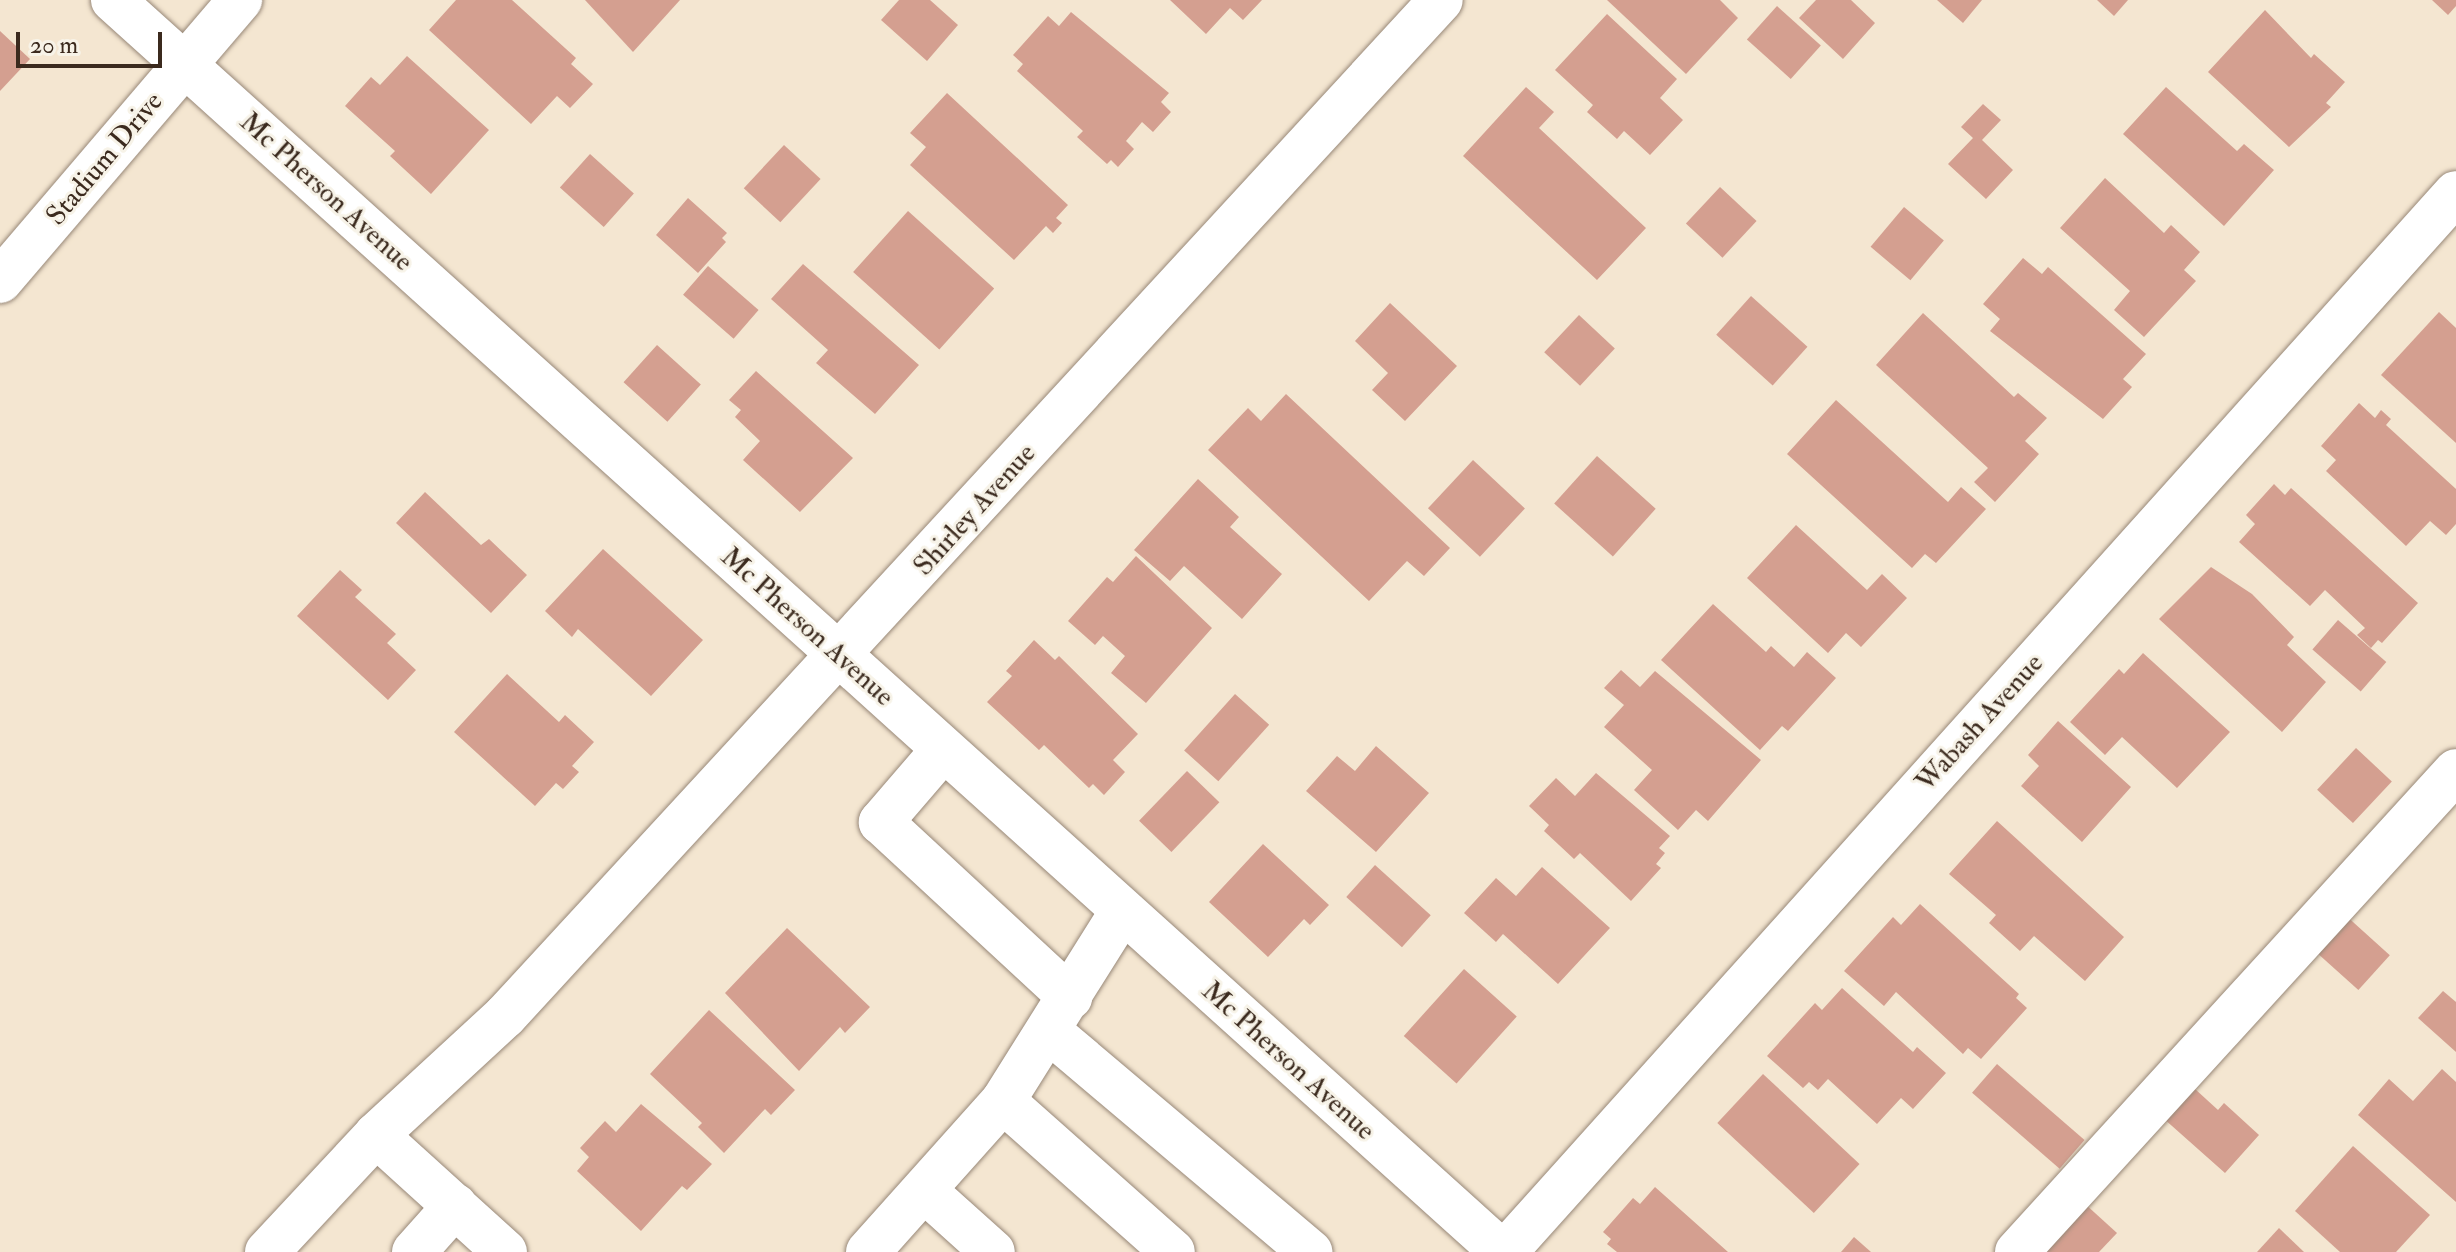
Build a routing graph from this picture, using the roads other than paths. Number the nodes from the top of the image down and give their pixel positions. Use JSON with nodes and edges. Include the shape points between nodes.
{"nodes":[{"id":1,"x":113,"y":0,"type":"edge"},
{"id":2,"x":240,"y":0,"type":"edge"},
{"id":3,"x":1441,"y":0,"type":"edge"},
{"id":4,"x":184,"y":64,"type":"junction"},
{"id":5,"x":2456,"y":193,"type":"edge"},
{"id":6,"x":0,"y":281,"type":"edge"},
{"id":7,"x":841,"y":657,"type":"junction"},
{"id":8,"x":942,"y":751,"type":"junction"},
{"id":9,"x":2456,"y":771,"type":"edge"},
{"id":10,"x":1121,"y":913,"type":"junction"},
{"id":11,"x":1060,"y":1014,"type":"junction"},
{"id":12,"x":1003,"y":1101,"type":"junction"},
{"id":13,"x":376,"y":1135,"type":"junction"},
{"id":14,"x":925,"y":1191,"type":"junction"},
{"id":15,"x":455,"y":1206,"type":"junction"},
{"id":16,"x":267,"y":1252,"type":"edge"},
{"id":17,"x":414,"y":1252,"type":"edge"},
{"id":18,"x":505,"y":1252,"type":"edge"},
{"id":19,"x":868,"y":1252,"type":"edge"},
{"id":20,"x":993,"y":1252,"type":"edge"},
{"id":21,"x":1173,"y":1252,"type":"edge"},
{"id":22,"x":1310,"y":1252,"type":"edge"},
{"id":23,"x":1504,"y":1252,"type":"edge"},
{"id":24,"x":2017,"y":1252,"type":"edge"}],
"edges":[{"from":1,"to":4,"type":"street","name":"Mc Pherson Avenue"},
{"from":2,"to":4,"type":"street","name":"Stadium Drive"},
{"from":3,"to":7,"type":"street","name":"Shirley Avenue"},
{"from":4,"to":6,"type":"street","name":"Stadium Drive"},
{"from":4,"to":7,"type":"street","name":"Mc Pherson Avenue"},
{"from":5,"to":23,"type":"street","name":"Wabash Avenue"},
{"from":7,"to":8,"type":"street","name":"Mc Pherson Avenue"},
{"from":7,"to":13,"type":"street","name":"Shirley Avenue","via":[[505,1016]]},
{"from":8,"to":10,"type":"street","name":"Mc Pherson Avenue"},
{"from":8,"to":11,"type":"street","via":[[881,822]]},
{"from":9,"to":24,"type":"street"},
{"from":10,"to":11,"type":"street"},
{"from":10,"to":23,"type":"street","name":"Mc Pherson Avenue"},
{"from":11,"to":12,"type":"street"},
{"from":11,"to":22,"type":"street"},
{"from":12,"to":14,"type":"street"},
{"from":12,"to":21,"type":"street"},
{"from":13,"to":15,"type":"street"},
{"from":13,"to":16,"type":"street","name":"Shirley Avenue"},
{"from":14,"to":19,"type":"street"},
{"from":14,"to":20,"type":"street"},
{"from":15,"to":17,"type":"street"},
{"from":15,"to":18,"type":"street"}]}
